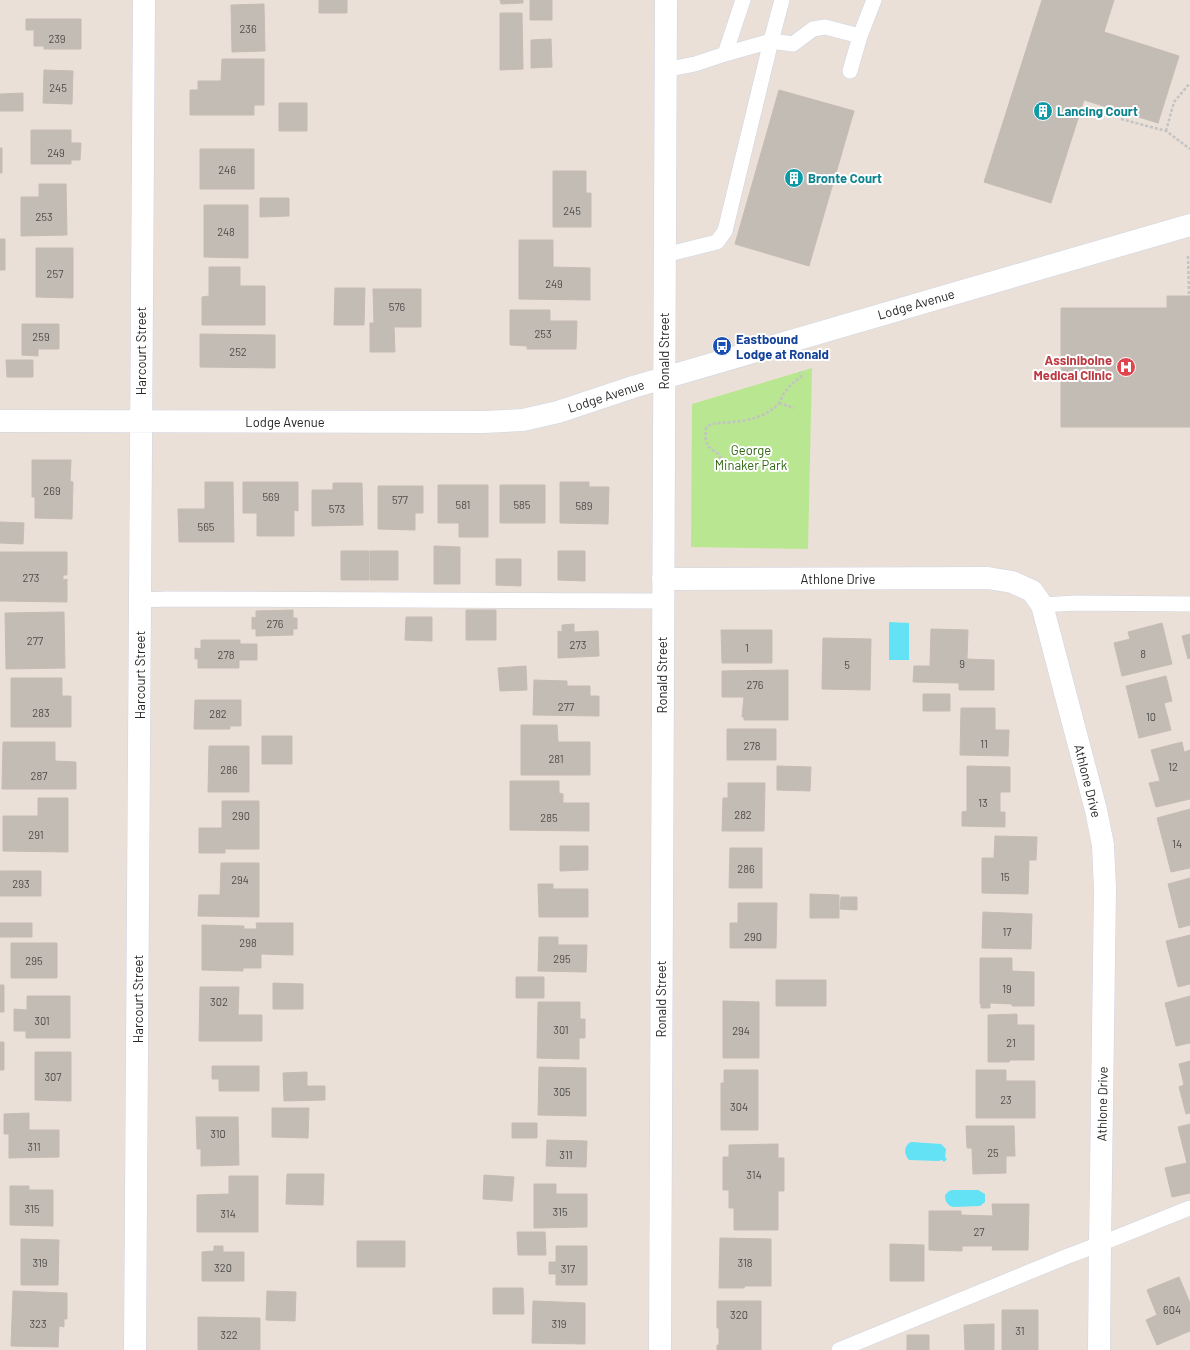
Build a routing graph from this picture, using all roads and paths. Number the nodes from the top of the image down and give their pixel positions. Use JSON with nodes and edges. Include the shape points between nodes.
{"nodes":[{"id":1,"x":144,"y":0,"type":"edge"},
{"id":2,"x":666,"y":0,"type":"edge"},
{"id":3,"x":743,"y":0,"type":"edge"},
{"id":4,"x":782,"y":0,"type":"edge"},
{"id":5,"x":874,"y":0,"type":"edge"},
{"id":6,"x":860,"y":36,"type":"junction"},
{"id":7,"x":771,"y":41,"type":"junction"},
{"id":8,"x":725,"y":54,"type":"junction"},
{"id":9,"x":665,"y":70,"type":"junction"},
{"id":10,"x":850,"y":71,"type":"dead end"},
{"id":11,"x":1190,"y":83,"type":"edge"},
{"id":12,"x":1121,"y":119,"type":"dead end"},
{"id":13,"x":1166,"y":130,"type":"junction"},
{"id":14,"x":1190,"y":149,"type":"edge"},
{"id":15,"x":1190,"y":225,"type":"edge"},
{"id":16,"x":664,"y":255,"type":"junction"},
{"id":17,"x":1188,"y":256,"type":"dead end"},
{"id":18,"x":1189,"y":296,"type":"edge"},
{"id":19,"x":800,"y":372,"type":"dead end"},
{"id":20,"x":664,"y":378,"type":"junction"},
{"id":21,"x":779,"y":403,"type":"junction"},
{"id":22,"x":794,"y":408,"type":"dead end"},
{"id":23,"x":0,"y":421,"type":"edge"},
{"id":24,"x":141,"y":421,"type":"junction"},
{"id":25,"x":724,"y":468,"type":"dead end"},
{"id":26,"x":663,"y":579,"type":"junction"},
{"id":27,"x":140,"y":600,"type":"junction"},
{"id":28,"x":662,"y":601,"type":"junction"},
{"id":29,"x":1190,"y":604,"type":"edge"},
{"id":30,"x":1042,"y":605,"type":"junction"},
{"id":31,"x":1190,"y":1208,"type":"edge"},
{"id":32,"x":1100,"y":1245,"type":"junction"},
{"id":33,"x":135,"y":1350,"type":"edge"},
{"id":34,"x":660,"y":1350,"type":"edge"},
{"id":35,"x":839,"y":1350,"type":"edge"},
{"id":36,"x":1099,"y":1350,"type":"edge"}],
"edges":[{"from":1,"to":24,"type":"street","name":"Harcourt Street"},
{"from":2,"to":9,"type":"street","name":"Ronald Street"},
{"from":3,"to":8,"type":"lane"},
{"from":4,"to":7,"type":"lane"},
{"from":5,"to":6,"type":"lane"},
{"from":6,"to":7,"type":"lane","via":[[825,27],[813,28],[793,44]]},
{"from":6,"to":10,"type":"lane"},
{"from":7,"to":8,"type":"lane"},
{"from":7,"to":16,"type":"lane","via":[[725,231],[717,242]]},
{"from":8,"to":9,"type":"lane"},
{"from":9,"to":16,"type":"street","name":"Ronald Street"},
{"from":11,"to":13,"type":"path","via":[[1174,102]]},
{"from":12,"to":13,"type":"path"},
{"from":13,"to":14,"type":"path"},
{"from":15,"to":20,"type":"street","name":"Lodge Avenue"},
{"from":16,"to":20,"type":"street","name":"Ronald Street"},
{"from":17,"to":18,"type":"path"},
{"from":19,"to":21,"type":"path","via":[[801,377],[792,383]]},
{"from":20,"to":24,"type":"street","name":"Lodge Avenue","via":[[558,412],[523,420]]},
{"from":20,"to":26,"type":"street","name":"Ronald Street"},
{"from":21,"to":22,"type":"path"},
{"from":21,"to":25,"type":"path","via":[[749,420],[711,424],[706,428],[707,445],[719,454]]},
{"from":23,"to":24,"type":"street","name":"Lodge Avenue"},
{"from":24,"to":27,"type":"street","name":"Harcourt Street"},
{"from":26,"to":28,"type":"street","name":"Ronald Street"},
{"from":26,"to":30,"type":"street","name":"Athlone Drive","via":[[988,578],[1012,582],[1032,591]]},
{"from":27,"to":28,"type":"lane"},
{"from":27,"to":33,"type":"street","name":"Harcourt Street"},
{"from":28,"to":34,"type":"street","name":"Ronald Street"},
{"from":29,"to":30,"type":"lane"},
{"from":30,"to":32,"type":"street","name":"Athlone Drive","via":[[1103,845],[1105,889]]},
{"from":31,"to":32,"type":"lane"},
{"from":32,"to":35,"type":"lane"},
{"from":32,"to":36,"type":"street","name":"Athlone Drive"}]}
